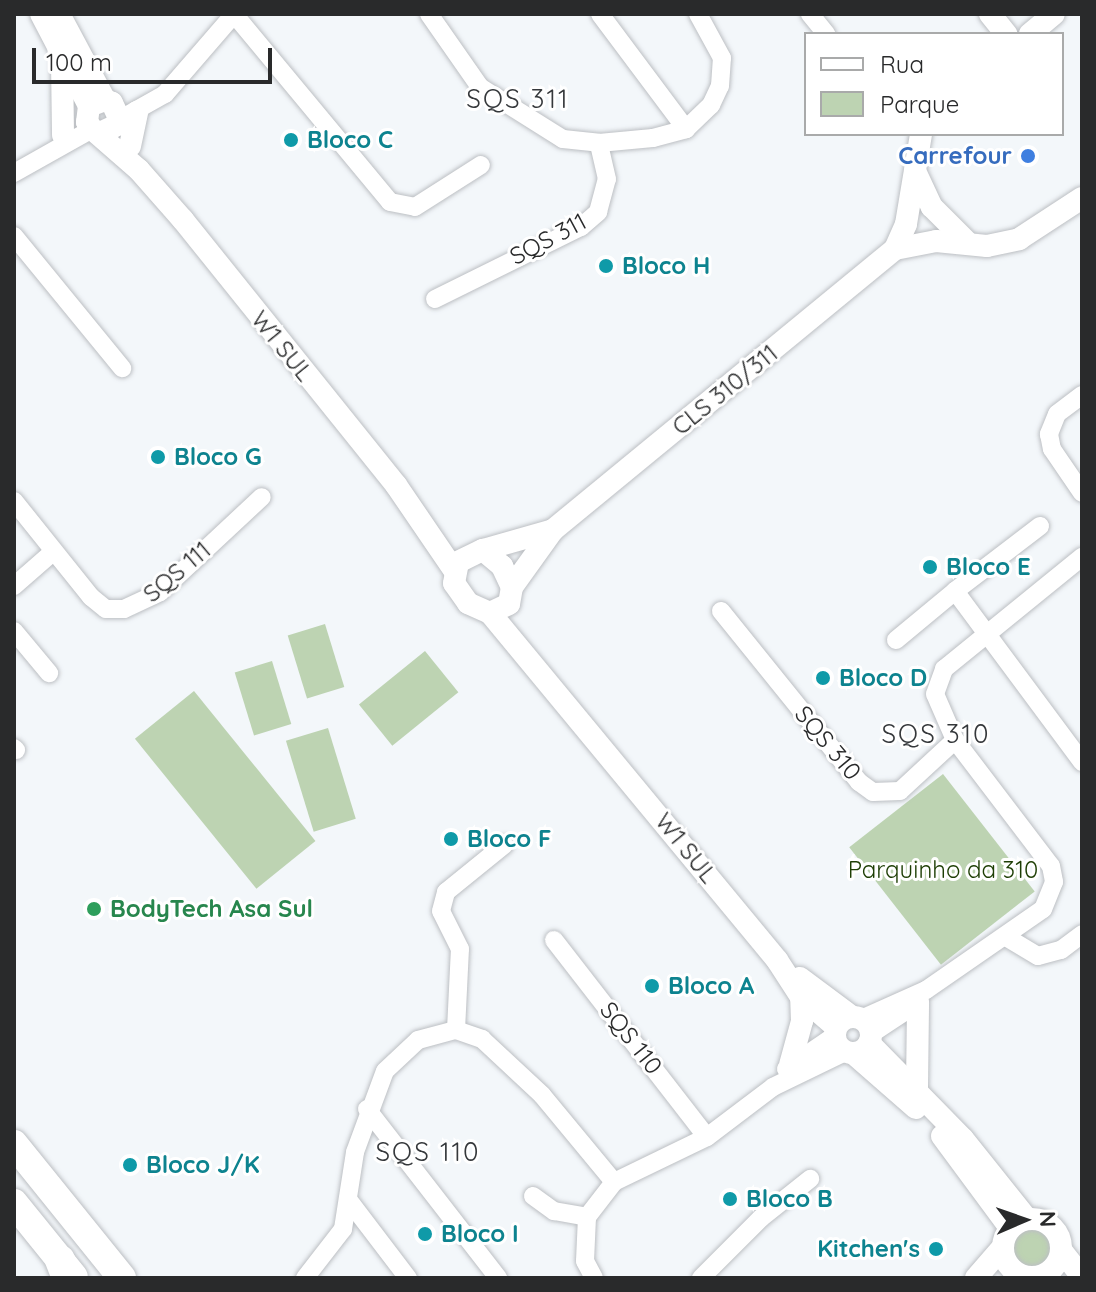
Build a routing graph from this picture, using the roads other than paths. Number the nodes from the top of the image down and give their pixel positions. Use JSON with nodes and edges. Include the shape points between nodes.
{"nodes":[{"id":1,"x":41,"y":14,"type":"edge"},
{"id":2,"x":59,"y":14,"type":"edge"},
{"id":3,"x":234,"y":14,"type":"edge"},
{"id":4,"x":429,"y":14,"type":"edge"},
{"id":5,"x":600,"y":14,"type":"edge"},
{"id":6,"x":698,"y":14,"type":"edge"},
{"id":7,"x":810,"y":14,"type":"edge"},
{"id":8,"x":990,"y":14,"type":"edge"},
{"id":9,"x":1054,"y":14,"type":"edge"},
{"id":10,"x":824,"y":32,"type":"edge"},
{"id":11,"x":1004,"y":32,"type":"edge"},
{"id":12,"x":1032,"y":32,"type":"edge"},
{"id":13,"x":62,"y":61,"type":"junction"},
{"id":14,"x":110,"y":114,"type":"junction"},
{"id":15,"x":686,"y":129,"type":"junction"},
{"id":16,"x":63,"y":135,"type":"junction"},
{"id":17,"x":920,"y":136,"type":"edge"},
{"id":18,"x":599,"y":143,"type":"junction"},
{"id":19,"x":45,"y":157,"type":"junction"},
{"id":20,"x":913,"y":164,"type":"junction"},
{"id":21,"x":481,"y":165,"type":"dead end"},
{"id":22,"x":139,"y":170,"type":"junction"},
{"id":23,"x":14,"y":173,"type":"edge"},
{"id":24,"x":1082,"y":198,"type":"edge"},
{"id":25,"x":14,"y":236,"type":"edge"},
{"id":26,"x":970,"y":245,"type":"junction"},
{"id":27,"x":895,"y":249,"type":"junction"},
{"id":28,"x":435,"y":299,"type":"dead end"},
{"id":29,"x":122,"y":368,"type":"dead end"},
{"id":30,"x":1082,"y":395,"type":"edge"},
{"id":31,"x":1081,"y":491,"type":"edge"},
{"id":32,"x":262,"y":497,"type":"dead end"},
{"id":33,"x":14,"y":501,"type":"edge"},
{"id":34,"x":423,"y":523,"type":"junction"},
{"id":35,"x":1040,"y":526,"type":"dead end"},
{"id":36,"x":553,"y":530,"type":"junction"},
{"id":37,"x":477,"y":551,"type":"junction"},
{"id":38,"x":53,"y":552,"type":"junction"},
{"id":39,"x":1080,"y":562,"type":"edge"},
{"id":40,"x":454,"y":570,"type":"junction"},
{"id":41,"x":14,"y":586,"type":"edge"},
{"id":42,"x":513,"y":591,"type":"junction"},
{"id":43,"x":955,"y":591,"type":"junction"},
{"id":44,"x":721,"y":611,"type":"dead end"},
{"id":45,"x":490,"y":613,"type":"junction"},
{"id":46,"x":14,"y":631,"type":"edge"},
{"id":47,"x":987,"y":634,"type":"junction"},
{"id":48,"x":896,"y":640,"type":"dead end"},
{"id":49,"x":534,"y":663,"type":"junction"},
{"id":50,"x":49,"y":673,"type":"dead end"},
{"id":51,"x":955,"y":740,"type":"junction"},
{"id":52,"x":1082,"y":762,"type":"edge"},
{"id":53,"x":504,"y":845,"type":"dead end"},
{"id":54,"x":1082,"y":934,"type":"edge"},
{"id":55,"x":1006,"y":937,"type":"junction"},
{"id":56,"x":554,"y":940,"type":"dead end"},
{"id":57,"x":777,"y":960,"type":"junction"},
{"id":58,"x":922,"y":996,"type":"junction"},
{"id":59,"x":801,"y":997,"type":"junction"},
{"id":60,"x":456,"y":1030,"type":"junction"},
{"id":61,"x":853,"y":1035,"type":"junction"},
{"id":62,"x":790,"y":1065,"type":"junction"},
{"id":63,"x":773,"y":1087,"type":"junction"},
{"id":64,"x":917,"y":1088,"type":"junction"},
{"id":65,"x":367,"y":1109,"type":"junction"},
{"id":66,"x":707,"y":1137,"type":"junction"},
{"id":67,"x":14,"y":1144,"type":"edge"},
{"id":68,"x":810,"y":1179,"type":"dead end"},
{"id":69,"x":614,"y":1182,"type":"junction"},
{"id":70,"x":533,"y":1196,"type":"dead end"},
{"id":71,"x":350,"y":1202,"type":"junction"},
{"id":72,"x":14,"y":1203,"type":"edge"},
{"id":73,"x":587,"y":1217,"type":"junction"},
{"id":74,"x":1013,"y":1232,"type":"junction"},
{"id":75,"x":1061,"y":1250,"type":"junction"},
{"id":76,"x":67,"y":1272,"type":"edge"},
{"id":77,"x":1030,"y":1276,"type":"edge"},
{"id":78,"x":1082,"y":1277,"type":"edge"},
{"id":79,"x":122,"y":1278,"type":"edge"},
{"id":80,"x":305,"y":1278,"type":"edge"},
{"id":81,"x":408,"y":1278,"type":"edge"},
{"id":82,"x":498,"y":1278,"type":"edge"},
{"id":83,"x":594,"y":1278,"type":"edge"},
{"id":84,"x":701,"y":1278,"type":"edge"},
{"id":85,"x":976,"y":1278,"type":"edge"}],
"edges":[{"from":1,"to":13,"type":"street","name":"W1 SUL"},
{"from":2,"to":14,"type":"street","name":"W1 SUL"},
{"from":3,"to":14,"type":"street","via":[[165,94]]},
{"from":3,"to":21,"type":"street","via":[[390,202],[415,207]]},
{"from":4,"to":18,"type":"street","via":[[480,87],[563,139]]},
{"from":5,"to":15,"type":"street"},
{"from":6,"to":15,"type":"street","via":[[722,58],[720,86],[700,120]]},
{"from":7,"to":10,"type":"street"},
{"from":8,"to":11,"type":"street"},
{"from":9,"to":12,"type":"street"},
{"from":13,"to":14,"type":"street","name":"W1 SUL"},
{"from":13,"to":16,"type":"street"},
{"from":14,"to":16,"type":"street"},
{"from":14,"to":19,"type":"street"},
{"from":14,"to":22,"type":"street","name":"W1 SUL"},
{"from":14,"to":22,"type":"street","name":"W1 SUL"},
{"from":15,"to":18,"type":"street"},
{"from":16,"to":19,"type":"street"},
{"from":17,"to":20,"type":"street"},
{"from":18,"to":28,"type":"street","name":"SQS 311","via":[[607,179],[598,212],[581,227]]},
{"from":19,"to":23,"type":"street"},
{"from":20,"to":26,"type":"street","via":[[932,207]]},
{"from":20,"to":27,"type":"street","via":[[906,224]]},
{"from":22,"to":34,"type":"street","name":"W1 SUL"},
{"from":24,"to":26,"type":"street","via":[[1019,239]]},
{"from":25,"to":29,"type":"street"},
{"from":26,"to":27,"type":"street","via":[[936,241]]},
{"from":27,"to":36,"type":"street","name":"CLS 310/311"},
{"from":30,"to":31,"type":"street","via":[[1057,414],[1049,434],[1052,449]]},
{"from":32,"to":38,"type":"street","name":"SQS 111","via":[[160,592],[124,609],[106,609],[91,597]]},
{"from":33,"to":38,"type":"street","name":"SQS 111"},
{"from":34,"to":37,"type":"street","name":"W1 SUL"},
{"from":34,"to":40,"type":"street","name":"W1 SUL"},
{"from":35,"to":43,"type":"street"},
{"from":36,"to":37,"type":"street","name":"CLS 310/311"},
{"from":36,"to":42,"type":"street","name":"CLS 310/311"},
{"from":37,"to":40,"type":"street"},
{"from":37,"to":42,"type":"street","via":[[502,566]]},
{"from":38,"to":41,"type":"street"},
{"from":39,"to":47,"type":"street"},
{"from":40,"to":45,"type":"street","via":[[460,593]]},
{"from":42,"to":45,"type":"street","via":[[504,609]]},
{"from":42,"to":49,"type":"street","name":"W1 SUL"},
{"from":43,"to":47,"type":"street"},
{"from":43,"to":48,"type":"street"},
{"from":44,"to":51,"type":"street","name":"SQS 310","via":[[859,782],[873,792],[900,791]]},
{"from":45,"to":49,"type":"street","name":"W1 SUL"},
{"from":46,"to":50,"type":"street"},
{"from":47,"to":51,"type":"street","via":[[937,681],[939,711]]},
{"from":47,"to":52,"type":"street"},
{"from":49,"to":57,"type":"street","name":"W1 SUL"},
{"from":51,"to":55,"type":"street","via":[[1051,866],[1054,882],[1043,909]]},
{"from":53,"to":60,"type":"street","via":[[446,892],[441,911],[460,949]]},
{"from":54,"to":55,"type":"street","via":[[1061,950],[1038,956]]},
{"from":55,"to":58,"type":"street"},
{"from":56,"to":66,"type":"street","name":"SQS 110"},
{"from":57,"to":59,"type":"street","name":"W1 SUL"},
{"from":57,"to":61,"type":"street","name":"W1 SUL"},
{"from":58,"to":61,"type":"street"},
{"from":58,"to":64,"type":"street"},
{"from":59,"to":61,"type":"street","name":"W1 SUL"},
{"from":59,"to":62,"type":"street","via":[[802,1021]]},
{"from":60,"to":65,"type":"street","via":[[418,1040],[403,1052],[385,1071]]},
{"from":60,"to":69,"type":"street","via":[[503,1054]]},
{"from":61,"to":62,"type":"street"},
{"from":61,"to":63,"type":"street"},
{"from":61,"to":64,"type":"street","name":"W1 SUL"},
{"from":61,"to":74,"type":"street","name":"W1 SUL","via":[[943,1137]]},
{"from":62,"to":63,"type":"street"},
{"from":63,"to":66,"type":"street"},
{"from":64,"to":74,"type":"street","name":"W1 SUL"},
{"from":65,"to":71,"type":"street","via":[[355,1152]]},
{"from":65,"to":82,"type":"street"},
{"from":66,"to":69,"type":"street"},
{"from":67,"to":79,"type":"main road"},
{"from":68,"to":84,"type":"street","via":[[761,1218]]},
{"from":69,"to":73,"type":"street"},
{"from":70,"to":73,"type":"street","via":[[554,1211]]},
{"from":71,"to":80,"type":"street","via":[[330,1251]]},
{"from":71,"to":81,"type":"street"},
{"from":72,"to":76,"type":"main road"},
{"from":73,"to":83,"type":"street","via":[[585,1261]]},
{"from":74,"to":75,"type":"street","via":[[1054,1229]]},
{"from":74,"to":77,"type":"street","via":[[1010,1268]]},
{"from":74,"to":85,"type":"street"},
{"from":75,"to":77,"type":"street","via":[[1051,1270]]},
{"from":75,"to":78,"type":"street"}]}
